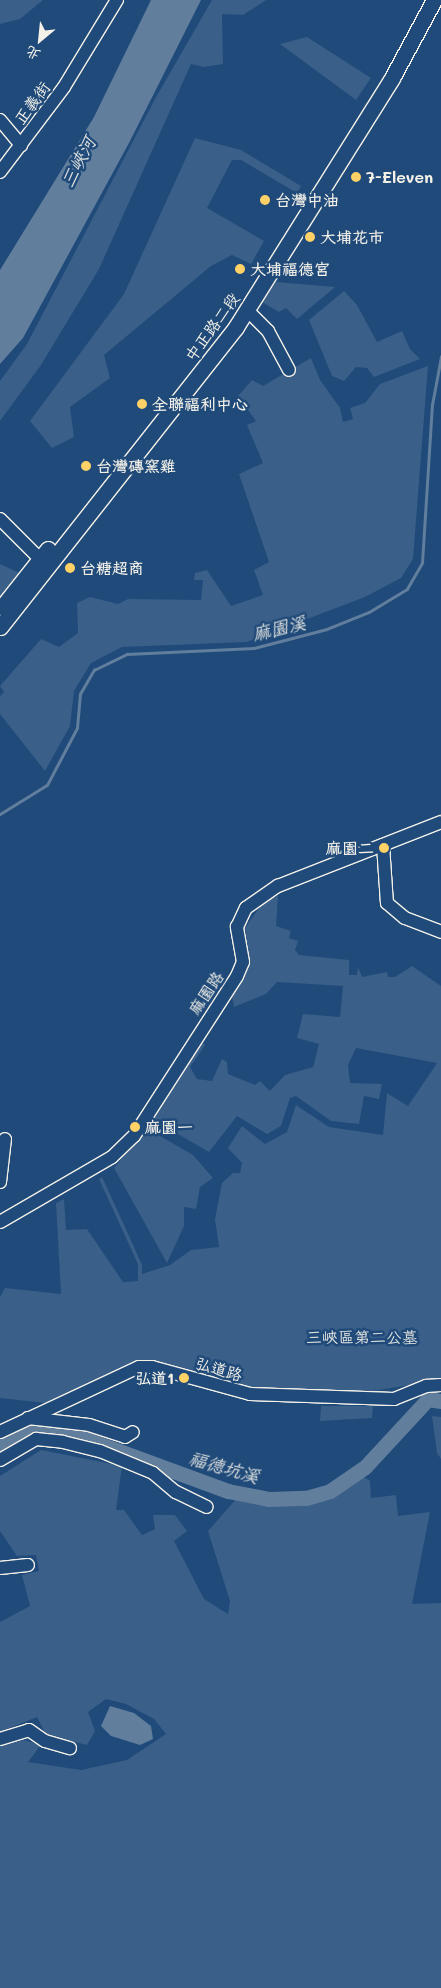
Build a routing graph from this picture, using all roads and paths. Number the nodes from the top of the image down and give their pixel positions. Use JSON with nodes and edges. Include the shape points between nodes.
{"nodes":[{"id":1,"x":117,"y":0,"type":"edge"},
{"id":2,"x":424,"y":0,"type":"edge"},
{"id":3,"x":434,"y":0,"type":"edge"},
{"id":4,"x":0,"y":120,"type":"edge"},
{"id":5,"x":21,"y":145,"type":"junction"},
{"id":6,"x":0,"y":172,"type":"edge"},
{"id":7,"x":247,"y":310,"type":"junction"},
{"id":8,"x":289,"y":370,"type":"dead end"},
{"id":9,"x":0,"y":519,"type":"edge"},
{"id":10,"x":40,"y":559,"type":"junction"},
{"id":11,"x":0,"y":610,"type":"edge"},
{"id":12,"x":0,"y":627,"type":"edge"},
{"id":13,"x":441,"y":822,"type":"edge"},
{"id":14,"x":383,"y":845,"type":"junction"},
{"id":15,"x":441,"y":932,"type":"edge"},
{"id":16,"x":5,"y":1139,"type":"dead end"},
{"id":17,"x":0,"y":1182,"type":"edge"},
{"id":18,"x":1,"y":1218,"type":"edge"},
{"id":19,"x":441,"y":1385,"type":"edge"},
{"id":20,"x":28,"y":1418,"type":"junction"},
{"id":21,"x":0,"y":1432,"type":"edge"},
{"id":22,"x":133,"y":1432,"type":"dead end"},
{"id":23,"x":0,"y":1460,"type":"edge"},
{"id":24,"x":207,"y":1507,"type":"dead end"},
{"id":25,"x":28,"y":1565,"type":"dead end"},
{"id":26,"x":0,"y":1568,"type":"edge"},
{"id":27,"x":0,"y":1739,"type":"edge"},
{"id":28,"x":70,"y":1748,"type":"dead end"}],
"edges":[{"from":1,"to":5,"type":"street","name":"正義街","via":[[64,87]]},
{"from":2,"to":10,"type":"main road","name":"中正路二段","via":[[348,133],[239,307]]},
{"from":3,"to":7,"type":"main road","name":"中正路二段","via":[[392,78]]},
{"from":4,"to":5,"type":"street"},
{"from":5,"to":6,"type":"street","name":"正義街"},
{"from":7,"to":8,"type":"street","via":[[268,331]]},
{"from":7,"to":12,"type":"main road","name":"中正路二段"},
{"from":9,"to":10,"type":"street"},
{"from":10,"to":11,"type":"main road","name":"中正路二段"},
{"from":13,"to":14,"type":"street","name":"麻園路"},
{"from":14,"to":15,"type":"street","via":[[387,903],[405,918]]},
{"from":14,"to":18,"type":"street","name":"麻園路","via":[[278,886],[246,908],[237,927],[243,962],[237,976],[134,1136],[112,1157]]},
{"from":16,"to":17,"type":"street"},
{"from":19,"to":20,"type":"street","name":"弘道路","via":[[426,1386],[394,1399],[250,1394],[139,1367]]},
{"from":20,"to":21,"type":"street","name":"弘道路"},
{"from":20,"to":22,"type":"street","via":[[89,1425],[125,1437]]},
{"from":23,"to":24,"type":"street","via":[[36,1439],[64,1442],[100,1451],[153,1473],[176,1492]]},
{"from":25,"to":26,"type":"street"},
{"from":27,"to":28,"type":"street","via":[[29,1730],[45,1741]]}]}
